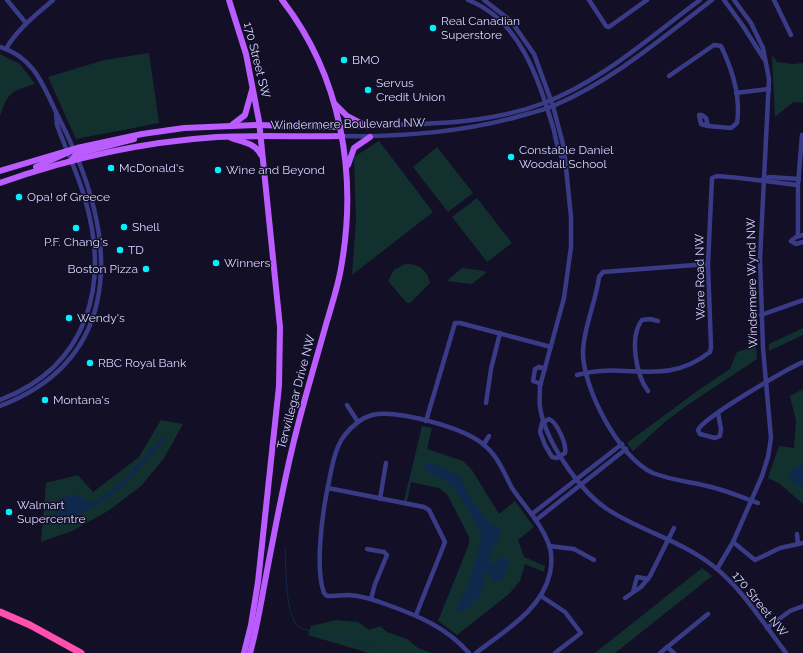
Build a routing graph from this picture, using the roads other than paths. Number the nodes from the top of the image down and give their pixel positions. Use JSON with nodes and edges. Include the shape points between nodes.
{"nodes":[{"id":1,"x":7,"y":0,"type":"edge"},
{"id":2,"x":53,"y":0,"type":"edge"},
{"id":3,"x":229,"y":0,"type":"edge"},
{"id":4,"x":282,"y":0,"type":"edge"},
{"id":5,"x":468,"y":0,"type":"edge"},
{"id":6,"x":484,"y":0,"type":"edge"},
{"id":7,"x":589,"y":0,"type":"edge"},
{"id":8,"x":647,"y":0,"type":"edge"},
{"id":9,"x":700,"y":0,"type":"edge"},
{"id":10,"x":712,"y":0,"type":"edge"},
{"id":11,"x":724,"y":0,"type":"edge"},
{"id":12,"x":734,"y":0,"type":"edge"},
{"id":13,"x":774,"y":0,"type":"edge"},
{"id":14,"x":26,"y":23,"type":"junction"},
{"id":15,"x":791,"y":35,"type":"dead end"},
{"id":16,"x":0,"y":47,"type":"edge"},
{"id":17,"x":6,"y":49,"type":"junction"},
{"id":18,"x":766,"y":62,"type":"junction"},
{"id":19,"x":669,"y":76,"type":"dead end"},
{"id":20,"x":253,"y":84,"type":"junction"},
{"id":21,"x":769,"y":89,"type":"junction"},
{"id":22,"x":736,"y":93,"type":"junction"},
{"id":23,"x":551,"y":100,"type":"junction"},
{"id":24,"x":544,"y":103,"type":"junction"},
{"id":25,"x":334,"y":104,"type":"junction"},
{"id":26,"x":553,"y":106,"type":"junction"},
{"id":27,"x":546,"y":108,"type":"junction"},
{"id":28,"x":56,"y":112,"type":"junction"},
{"id":29,"x":259,"y":125,"type":"junction"},
{"id":30,"x":230,"y":126,"type":"junction"},
{"id":31,"x":366,"y":126,"type":"junction"},
{"id":32,"x":708,"y":126,"type":"dead end"},
{"id":33,"x":340,"y":127,"type":"junction"},
{"id":34,"x":802,"y":135,"type":"edge"},
{"id":35,"x":260,"y":136,"type":"junction"},
{"id":36,"x":342,"y":136,"type":"junction"},
{"id":37,"x":228,"y":137,"type":"junction"},
{"id":38,"x":370,"y":137,"type":"junction"},
{"id":39,"x":67,"y":152,"type":"junction"},
{"id":40,"x":76,"y":154,"type":"junction"},
{"id":41,"x":263,"y":160,"type":"junction"},
{"id":42,"x":71,"y":161,"type":"junction"},
{"id":43,"x":564,"y":163,"type":"junction"},
{"id":44,"x":347,"y":168,"type":"junction"},
{"id":45,"x":0,"y":171,"type":"edge"},
{"id":46,"x":22,"y":175,"type":"junction"},
{"id":47,"x":763,"y":179,"type":"junction"},
{"id":48,"x":799,"y":179,"type":"junction"},
{"id":49,"x":0,"y":183,"type":"edge"},
{"id":50,"x":798,"y":185,"type":"junction"},
{"id":51,"x":801,"y":235,"type":"edge"},
{"id":52,"x":803,"y":242,"type":"edge"},
{"id":53,"x":708,"y":264,"type":"junction"},
{"id":54,"x":803,"y":300,"type":"edge"},
{"id":55,"x":762,"y":315,"type":"junction"},
{"id":56,"x":658,"y":321,"type":"dead end"},
{"id":57,"x":500,"y":333,"type":"junction"},
{"id":58,"x":551,"y":347,"type":"junction"},
{"id":59,"x":803,"y":362,"type":"edge"},
{"id":60,"x":545,"y":369,"type":"junction"},
{"id":61,"x":639,"y":372,"type":"junction"},
{"id":62,"x":586,"y":373,"type":"junction"},
{"id":63,"x":577,"y":375,"type":"dead end"},
{"id":64,"x":765,"y":382,"type":"junction"},
{"id":65,"x":541,"y":384,"type":"junction"},
{"id":66,"x":648,"y":391,"type":"dead end"},
{"id":67,"x":0,"y":400,"type":"edge"},
{"id":68,"x":486,"y":403,"type":"dead end"},
{"id":69,"x":346,"y":405,"type":"dead end"},
{"id":70,"x":0,"y":406,"type":"edge"},
{"id":71,"x":718,"y":413,"type":"junction"},
{"id":72,"x":358,"y":422,"type":"junction"},
{"id":73,"x":426,"y":422,"type":"junction"},
{"id":74,"x":544,"y":422,"type":"junction"},
{"id":75,"x":489,"y":436,"type":"dead end"},
{"id":76,"x":484,"y":444,"type":"junction"},
{"id":77,"x":622,"y":444,"type":"junction"},
{"id":78,"x":626,"y":449,"type":"junction"},
{"id":79,"x":561,"y":457,"type":"junction"},
{"id":80,"x":386,"y":463,"type":"dead end"},
{"id":81,"x":578,"y":479,"type":"junction"},
{"id":82,"x":581,"y":484,"type":"junction"},
{"id":83,"x":328,"y":488,"type":"junction"},
{"id":84,"x":380,"y":499,"type":"junction"},
{"id":85,"x":752,"y":501,"type":"junction"},
{"id":86,"x":758,"y":504,"type":"dead end"},
{"id":87,"x":532,"y":514,"type":"junction"},
{"id":88,"x":536,"y":520,"type":"junction"},
{"id":89,"x":674,"y":528,"type":"dead end"},
{"id":90,"x":731,"y":534,"type":"dead end"},
{"id":91,"x":797,"y":534,"type":"dead end"},
{"id":92,"x":736,"y":537,"type":"junction"},
{"id":93,"x":669,"y":538,"type":"junction"},
{"id":94,"x":733,"y":542,"type":"junction"},
{"id":95,"x":801,"y":544,"type":"edge"},
{"id":96,"x":549,"y":546,"type":"junction"},
{"id":97,"x":367,"y":549,"type":"dead end"},
{"id":98,"x":594,"y":560,"type":"dead end"},
{"id":99,"x":755,"y":560,"type":"junction"},
{"id":100,"x":755,"y":566,"type":"dead end"},
{"id":101,"x":717,"y":569,"type":"junction"},
{"id":102,"x":648,"y":579,"type":"junction"},
{"id":103,"x":633,"y":592,"type":"junction"},
{"id":104,"x":541,"y":596,"type":"junction"},
{"id":105,"x":625,"y":598,"type":"dead end"},
{"id":106,"x":371,"y":599,"type":"junction"},
{"id":107,"x":803,"y":606,"type":"edge"},
{"id":108,"x":0,"y":612,"type":"edge"},
{"id":109,"x":708,"y":614,"type":"dead end"},
{"id":110,"x":416,"y":615,"type":"junction"},
{"id":111,"x":767,"y":628,"type":"junction"},
{"id":112,"x":667,"y":647,"type":"junction"},
{"id":113,"x":81,"y":653,"type":"edge"},
{"id":114,"x":244,"y":653,"type":"edge"},
{"id":115,"x":250,"y":653,"type":"edge"},
{"id":116,"x":469,"y":653,"type":"edge"},
{"id":117,"x":476,"y":653,"type":"edge"},
{"id":118,"x":555,"y":653,"type":"edge"},
{"id":119,"x":660,"y":653,"type":"edge"},
{"id":120,"x":674,"y":653,"type":"edge"},
{"id":121,"x":786,"y":653,"type":"edge"}],
"edges":[{"from":1,"to":14,"type":"street"},
{"from":2,"to":14,"type":"street"},
{"from":3,"to":20,"type":"main road","name":"170 Street SW"},
{"from":4,"to":25,"type":"main road","via":[[314,51]]},
{"from":5,"to":24,"type":"street","via":[[494,15],[518,41],[532,68]]},
{"from":6,"to":23,"type":"street","via":[[506,15],[526,40],[538,60]]},
{"from":7,"to":8,"type":"street","via":[[609,27]]},
{"from":9,"to":23,"type":"street","name":"Windermere Boulevard NW","via":[[605,70]]},
{"from":10,"to":26,"type":"street","name":"Windermere Boulevard NW","via":[[616,72]]},
{"from":11,"to":18,"type":"street","name":"Windermere Wynd NW"},
{"from":12,"to":18,"type":"street","name":"Windermere Wynd NW","via":[[755,30]]},
{"from":13,"to":15,"type":"street"},
{"from":14,"to":17,"type":"street"},
{"from":16,"to":17,"type":"street"},
{"from":17,"to":28,"type":"street","via":[[35,71]]},
{"from":18,"to":21,"type":"street","name":"Windermere Wynd NW"},
{"from":19,"to":22,"type":"street","via":[[718,44],[730,67]]},
{"from":20,"to":29,"type":"main road","name":"170 Street SW"},
{"from":20,"to":30,"type":"main road","via":[[245,115]]},
{"from":21,"to":22,"type":"street"},
{"from":21,"to":47,"type":"street","name":"Windermere Wynd NW"},
{"from":22,"to":32,"type":"street","via":[[738,120],[735,126]]},
{"from":23,"to":24,"type":"street","name":"Windermere Boulevard NW"},
{"from":23,"to":26,"type":"street"},
{"from":24,"to":27,"type":"street"},
{"from":24,"to":31,"type":"street","name":"Windermere Boulevard NW","via":[[476,120]]},
{"from":25,"to":31,"type":"main road","via":[[347,116]]},
{"from":25,"to":33,"type":"main road"},
{"from":26,"to":27,"type":"street","name":"Windermere Boulevard NW"},
{"from":26,"to":43,"type":"street","via":[[564,148]]},
{"from":27,"to":38,"type":"street","name":"Windermere Boulevard NW","via":[[466,130]]},
{"from":27,"to":43,"type":"street"},
{"from":28,"to":39,"type":"street","via":[[57,125]]},
{"from":28,"to":40,"type":"street"},
{"from":29,"to":30,"type":"main road","name":"Windermere Boulevard NW"},
{"from":29,"to":33,"type":"main road","name":"Windermere Boulevard NW"},
{"from":29,"to":35,"type":"main road","name":"170 Street SW"},
{"from":30,"to":40,"type":"main road","name":"Windermere Boulevard NW","via":[[184,128],[142,134]]},
{"from":31,"to":33,"type":"street","name":"Windermere Boulevard NW"},
{"from":33,"to":36,"type":"main road","name":"Terwillegar Drive NW"},
{"from":34,"to":48,"type":"street"},
{"from":35,"to":36,"type":"main road","name":"Windermere Boulevard NW"},
{"from":35,"to":37,"type":"main road","name":"Windermere Boulevard NW"},
{"from":35,"to":41,"type":"main road","name":"Terwillegar Drive NW"},
{"from":36,"to":38,"type":"street","name":"Windermere Boulevard NW"},
{"from":36,"to":44,"type":"main road","name":"Terwillegar Drive NW"},
{"from":37,"to":40,"type":"main road","name":"Windermere Boulevard NW"},
{"from":37,"to":41,"type":"main road","via":[[258,148]]},
{"from":38,"to":44,"type":"main road","via":[[354,148]]},
{"from":39,"to":40,"type":"main road"},
{"from":39,"to":42,"type":"street"},
{"from":39,"to":45,"type":"main road"},
{"from":39,"to":46,"type":"main road"},
{"from":40,"to":42,"type":"main road"},
{"from":40,"to":70,"type":"street","via":[[92,198],[99,231],[101,273],[93,317],[79,346],[53,376],[25,395]]},
{"from":41,"to":114,"type":"main road","name":"Terwillegar Drive NW","via":[[278,304],[280,356],[258,582]]},
{"from":42,"to":46,"type":"main road"},
{"from":42,"to":67,"type":"street","via":[[85,200],[95,250],[94,281],[89,311],[84,326],[72,346],[51,370],[31,385]]},
{"from":43,"to":58,"type":"street","via":[[571,210],[571,247],[564,298]]},
{"from":44,"to":115,"type":"main road","name":"Terwillegar Drive NW","via":[[346,237],[341,269],[292,447],[258,624]]},
{"from":46,"to":49,"type":"main road"},
{"from":47,"to":48,"type":"street"},
{"from":47,"to":50,"type":"street"},
{"from":47,"to":53,"type":"street","name":"Ware Road NW","via":[[717,176],[712,178]]},
{"from":47,"to":55,"type":"street","name":"Windermere Wynd NW","via":[[760,247]]},
{"from":48,"to":50,"type":"street"},
{"from":50,"to":51,"type":"street"},
{"from":51,"to":52,"type":"street","via":[[793,238],[792,243]]},
{"from":53,"to":61,"type":"street","name":"Ware Road NW","via":[[710,352],[676,370]]},
{"from":53,"to":62,"type":"street","via":[[603,272],[599,277],[584,345]]},
{"from":54,"to":55,"type":"street"},
{"from":55,"to":64,"type":"street","name":"Windermere Wynd NW"},
{"from":56,"to":61,"type":"street","via":[[645,319],[639,325],[635,351]]},
{"from":57,"to":58,"type":"street"},
{"from":57,"to":68,"type":"street","via":[[488,380]]},
{"from":57,"to":73,"type":"street","via":[[455,323]]},
{"from":58,"to":60,"type":"street"},
{"from":59,"to":64,"type":"street"},
{"from":60,"to":65,"type":"street"},
{"from":60,"to":65,"type":"street","via":[[535,369],[533,375],[533,381]]},
{"from":61,"to":62,"type":"street","name":"Ware Road NW","via":[[596,370]]},
{"from":61,"to":66,"type":"street"},
{"from":62,"to":63,"type":"street","name":"Ware Road NW"},
{"from":62,"to":77,"type":"street","via":[[604,420]]},
{"from":64,"to":71,"type":"street"},
{"from":64,"to":85,"type":"street","name":"Windermere Wynd NW","via":[[771,431],[770,447]]},
{"from":65,"to":74,"type":"street","via":[[540,407]]},
{"from":69,"to":72,"type":"street"},
{"from":71,"to":71,"type":"street","via":[[699,427],[700,434],[715,438],[720,436]]},
{"from":72,"to":73,"type":"street","via":[[383,414]]},
{"from":72,"to":83,"type":"street","via":[[343,438],[337,450]]},
{"from":73,"to":76,"type":"street","via":[[458,430]]},
{"from":74,"to":79,"type":"street"},
{"from":74,"to":79,"type":"street","via":[[539,429],[545,445],[552,457]]},
{"from":74,"to":79,"type":"street","via":[[550,418],[554,421],[565,448],[565,453]]},
{"from":75,"to":76,"type":"street"},
{"from":76,"to":87,"type":"street"},
{"from":77,"to":78,"type":"street"},
{"from":77,"to":81,"type":"street"},
{"from":78,"to":82,"type":"street"},
{"from":78,"to":85,"type":"street","via":[[638,462],[654,473],[715,488]]},
{"from":79,"to":81,"type":"street","name":"170 Street NW"},
{"from":80,"to":84,"type":"street"},
{"from":81,"to":82,"type":"street","name":"170 Street NW"},
{"from":81,"to":87,"type":"street"},
{"from":82,"to":88,"type":"street"},
{"from":82,"to":93,"type":"street","name":"170 Street NW","via":[[592,497],[608,509]]},
{"from":83,"to":84,"type":"street"},
{"from":83,"to":106,"type":"street","via":[[321,547],[324,593],[327,596],[349,595]]},
{"from":84,"to":110,"type":"street","via":[[427,508],[444,538],[442,550]]},
{"from":85,"to":86,"type":"street"},
{"from":85,"to":92,"type":"street","name":"Windermere Wynd NW"},
{"from":87,"to":88,"type":"street"},
{"from":88,"to":96,"type":"street"},
{"from":89,"to":93,"type":"street"},
{"from":90,"to":92,"type":"street"},
{"from":91,"to":95,"type":"street"},
{"from":92,"to":94,"type":"street","name":"Windermere Wynd NW"},
{"from":93,"to":101,"type":"street","name":"170 Street NW"},
{"from":93,"to":102,"type":"street"},
{"from":94,"to":99,"type":"street"},
{"from":94,"to":101,"type":"street","name":"Windermere Wynd NW"},
{"from":95,"to":99,"type":"street","via":[[780,548]]},
{"from":96,"to":98,"type":"street","via":[[574,549]]},
{"from":96,"to":104,"type":"street","via":[[550,574]]},
{"from":97,"to":106,"type":"street","via":[[384,552],[387,555]]},
{"from":99,"to":100,"type":"street"},
{"from":101,"to":111,"type":"street","name":"170 Street NW","via":[[736,587]]},
{"from":102,"to":103,"type":"street"},
{"from":102,"to":103,"type":"street","via":[[637,577]]},
{"from":103,"to":105,"type":"street"},
{"from":104,"to":117,"type":"street","via":[[531,609]]},
{"from":104,"to":118,"type":"street","via":[[566,612],[581,633]]},
{"from":106,"to":110,"type":"street"},
{"from":107,"to":111,"type":"street","via":[[790,610]]},
{"from":108,"to":113,"type":"highway"},
{"from":109,"to":112,"type":"street"},
{"from":110,"to":116,"type":"street","via":[[438,627]]},
{"from":111,"to":121,"type":"street","name":"170 Street NW"},
{"from":112,"to":119,"type":"street"},
{"from":112,"to":120,"type":"street"}]}
